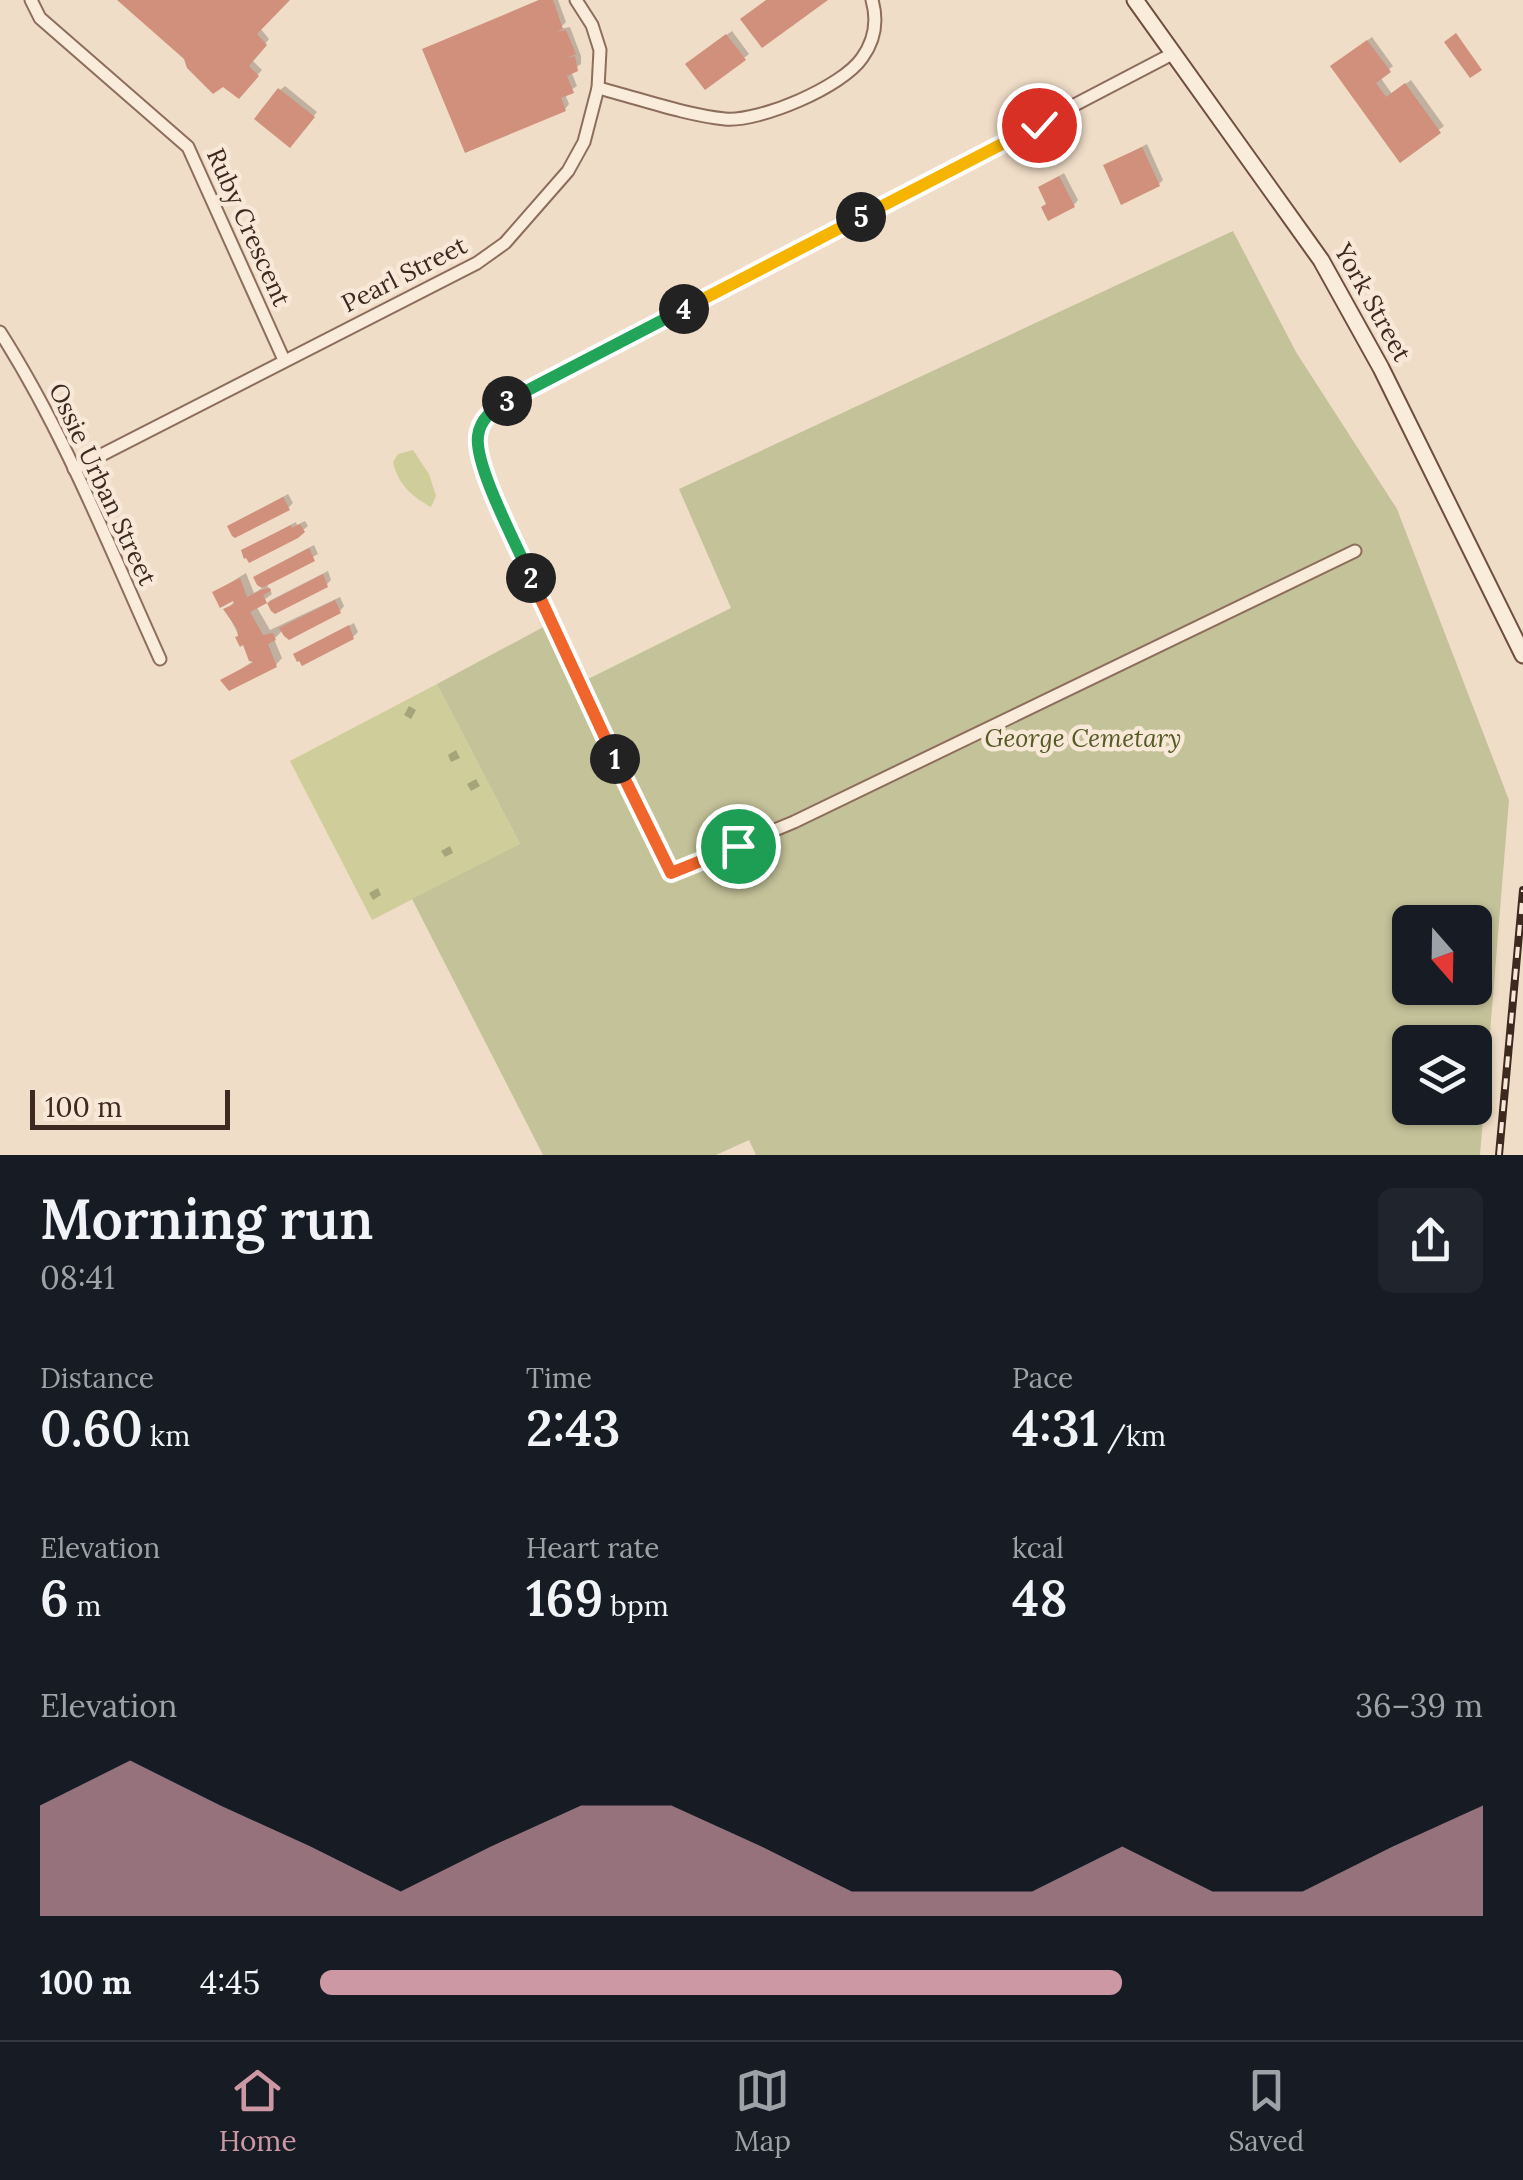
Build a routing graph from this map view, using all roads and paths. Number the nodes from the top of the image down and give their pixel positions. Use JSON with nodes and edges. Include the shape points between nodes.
{"nodes":[{"id":1,"x":31,"y":0,"type":"edge"},
{"id":2,"x":576,"y":0,"type":"edge"},
{"id":3,"x":872,"y":0,"type":"edge"},
{"id":4,"x":1135,"y":0,"type":"edge"},
{"id":5,"x":1174,"y":53,"type":"junction"},
{"id":6,"x":598,"y":88,"type":"junction"},
{"id":7,"x":0,"y":332,"type":"edge"},
{"id":8,"x":284,"y":360,"type":"junction"},
{"id":9,"x":74,"y":470,"type":"junction"},
{"id":10,"x":1355,"y":551,"type":"dead end"},
{"id":11,"x":1523,"y":655,"type":"edge"},
{"id":12,"x":160,"y":659,"type":"dead end"}],
"edges":[{"from":1,"to":8,"type":"street","name":"Ruby Crescent","via":[[40,18],[188,147]]},
{"from":2,"to":6,"type":"street","name":"Pearl Street","via":[[600,50]]},
{"from":3,"to":6,"type":"street","via":[[873,39],[861,61],[767,114],[724,118]]},
{"from":4,"to":5,"type":"main road","name":"York Street"},
{"from":5,"to":10,"type":"street","via":[[492,409],[477,437],[489,484],[671,873],[794,822]]},
{"from":5,"to":11,"type":"main road","name":"York Street","via":[[1321,260],[1382,368]]},
{"from":6,"to":8,"type":"street","name":"Pearl Street","via":[[577,158],[505,242],[477,263]]},
{"from":7,"to":9,"type":"street","name":"Ossie Urban Street"},
{"from":8,"to":9,"type":"street","name":"Pearl Street"},
{"from":9,"to":12,"type":"street","name":"Ossie Urban Street"}]}
